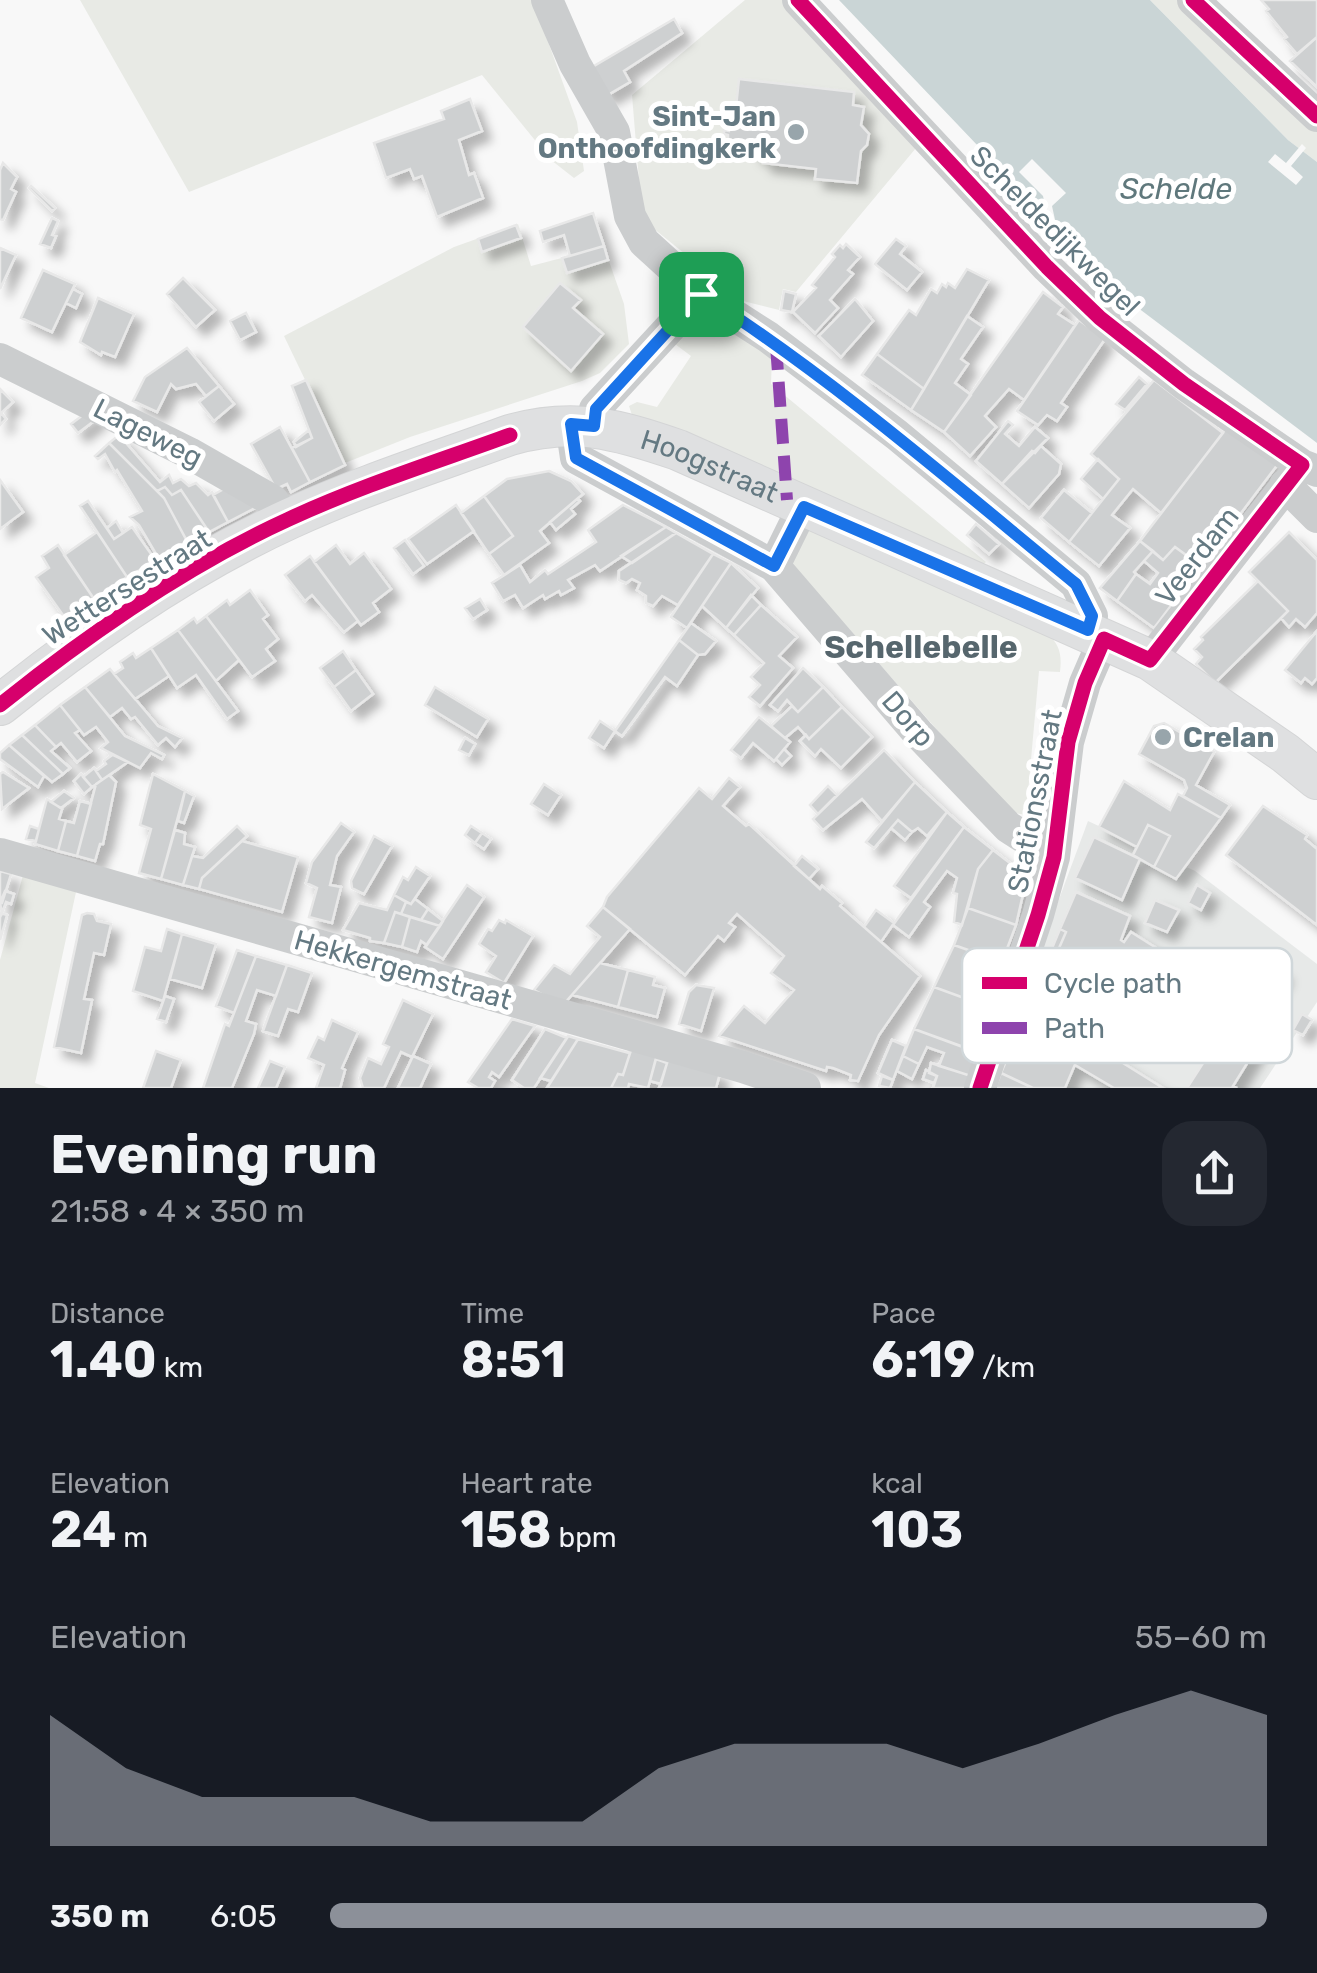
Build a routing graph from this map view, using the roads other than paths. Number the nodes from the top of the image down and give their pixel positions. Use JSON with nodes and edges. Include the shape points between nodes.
{"nodes":[{"id":1,"x":548,"y":0,"type":"edge"},
{"id":2,"x":798,"y":0,"type":"edge"},
{"id":3,"x":1193,"y":0,"type":"edge"},
{"id":4,"x":1317,"y":116,"type":"edge"},
{"id":5,"x":701,"y":294,"type":"junction"},
{"id":6,"x":0,"y":359,"type":"edge"},
{"id":7,"x":583,"y":425,"type":"junction"},
{"id":8,"x":510,"y":435,"type":"joint"},
{"id":9,"x":1302,"y":474,"type":"edge"},
{"id":10,"x":804,"y":507,"type":"junction"},
{"id":11,"x":1317,"y":516,"type":"edge"},
{"id":12,"x":286,"y":520,"type":"junction"},
{"id":13,"x":774,"y":566,"type":"junction"},
{"id":14,"x":1096,"y":634,"type":"junction"},
{"id":15,"x":1150,"y":660,"type":"junction"},
{"id":16,"x":0,"y":705,"type":"edge"},
{"id":17,"x":1317,"y":778,"type":"edge"},
{"id":18,"x":0,"y":854,"type":"edge"},
{"id":19,"x":1054,"y":857,"type":"junction"},
{"id":20,"x":1027,"y":948,"type":"edge"},
{"id":21,"x":988,"y":1063,"type":"edge"},
{"id":22,"x":806,"y":1088,"type":"edge"},
{"id":23,"x":980,"y":1088,"type":"edge"}],
"edges":[{"from":1,"to":5,"type":"street","via":[[614,132],[630,216],[644,242]]},
{"from":2,"to":9,"type":"street","name":"Scheldedijkwegel","via":[[1100,318],[1279,446]]},
{"from":3,"to":4,"type":"street"},
{"from":5,"to":7,"type":"street"},
{"from":5,"to":14,"type":"street","via":[[897,435],[1076,584]]},
{"from":6,"to":12,"type":"street","name":"Lageweg","via":[[273,500]]},
{"from":7,"to":8,"type":"main road","name":"Hoogstraat"},
{"from":7,"to":10,"type":"main road","name":"Hoogstraat","via":[[678,450]]},
{"from":7,"to":13,"type":"street","name":"Dorp","via":[[576,458]]},
{"from":8,"to":12,"type":"main road","name":"Wettersestraat"},
{"from":9,"to":11,"type":"street","name":"Scheldedijkwegel"},
{"from":9,"to":15,"type":"street","name":"Veerdam"},
{"from":10,"to":13,"type":"street"},
{"from":10,"to":14,"type":"main road","name":"Hoogstraat"},
{"from":12,"to":16,"type":"main road","name":"Wettersestraat","via":[[142,604]]},
{"from":13,"to":19,"type":"street","name":"Dorp","via":[[1008,827]]},
{"from":14,"to":15,"type":"main road","name":"Hoogstraat"},
{"from":14,"to":19,"type":"street","name":"Stationsstraat","via":[[1068,742]]},
{"from":15,"to":17,"type":"main road","name":"Hoogstraat"},
{"from":18,"to":22,"type":"street","name":"Hekkergemstraat"},
{"from":19,"to":20,"type":"street","name":"Stationsstraat"},
{"from":21,"to":23,"type":"street","name":"Stationsstraat"}]}
